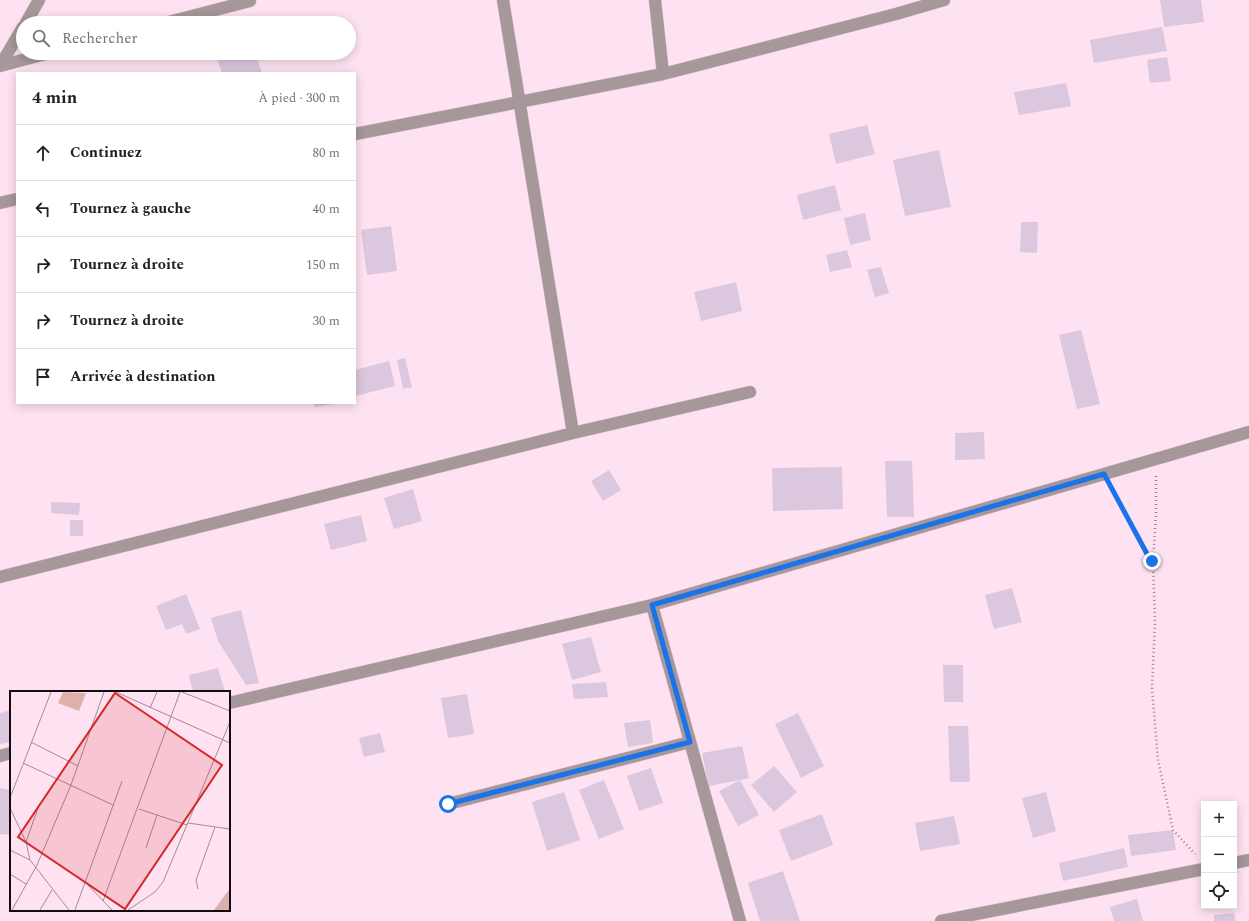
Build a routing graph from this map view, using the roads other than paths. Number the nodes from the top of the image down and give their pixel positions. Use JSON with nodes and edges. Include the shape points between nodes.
{"nodes":[{"id":1,"x":39,"y":0,"type":"edge"},
{"id":2,"x":503,"y":0,"type":"edge"},
{"id":3,"x":655,"y":0,"type":"edge"},
{"id":4,"x":944,"y":0,"type":"edge"},
{"id":5,"x":250,"y":1,"type":"dead end"},
{"id":6,"x":30,"y":16,"type":"edge"},
{"id":7,"x":192,"y":16,"type":"edge"},
{"id":8,"x":16,"y":40,"type":"edge"},
{"id":9,"x":23,"y":60,"type":"edge"},
{"id":10,"x":0,"y":66,"type":"edge"},
{"id":11,"x":663,"y":74,"type":"junction"},
{"id":12,"x":519,"y":103,"type":"junction"},
{"id":13,"x":356,"y":134,"type":"edge"},
{"id":14,"x":16,"y":199,"type":"edge"},
{"id":15,"x":0,"y":203,"type":"edge"},
{"id":16,"x":750,"y":392,"type":"dead end"},
{"id":17,"x":1249,"y":432,"type":"edge"},
{"id":18,"x":573,"y":433,"type":"junction"},
{"id":19,"x":0,"y":577,"type":"edge"},
{"id":20,"x":652,"y":605,"type":"junction"},
{"id":21,"x":230,"y":703,"type":"edge"},
{"id":22,"x":690,"y":742,"type":"junction"},
{"id":23,"x":10,"y":753,"type":"edge"},
{"id":24,"x":0,"y":756,"type":"edge"},
{"id":25,"x":448,"y":804,"type":"dead end"},
{"id":26,"x":1249,"y":860,"type":"edge"},
{"id":27,"x":1237,"y":862,"type":"edge"},
{"id":28,"x":1201,"y":864,"type":"edge"},
{"id":29,"x":740,"y":921,"type":"edge"},
{"id":30,"x":941,"y":921,"type":"edge"}],
"edges":[{"from":1,"to":6,"type":"street"},
{"from":2,"to":12,"type":"street"},
{"from":3,"to":11,"type":"street"},
{"from":4,"to":11,"type":"street"},
{"from":5,"to":7,"type":"street"},
{"from":8,"to":10,"type":"street"},
{"from":9,"to":10,"type":"street"},
{"from":11,"to":12,"type":"street"},
{"from":12,"to":13,"type":"street"},
{"from":12,"to":18,"type":"street"},
{"from":14,"to":15,"type":"street"},
{"from":16,"to":18,"type":"street"},
{"from":17,"to":20,"type":"street"},
{"from":18,"to":19,"type":"street"},
{"from":20,"to":21,"type":"street"},
{"from":20,"to":22,"type":"street"},
{"from":22,"to":25,"type":"street"},
{"from":22,"to":29,"type":"street"},
{"from":23,"to":24,"type":"street"},
{"from":26,"to":27,"type":"street"},
{"from":28,"to":30,"type":"street"}]}
